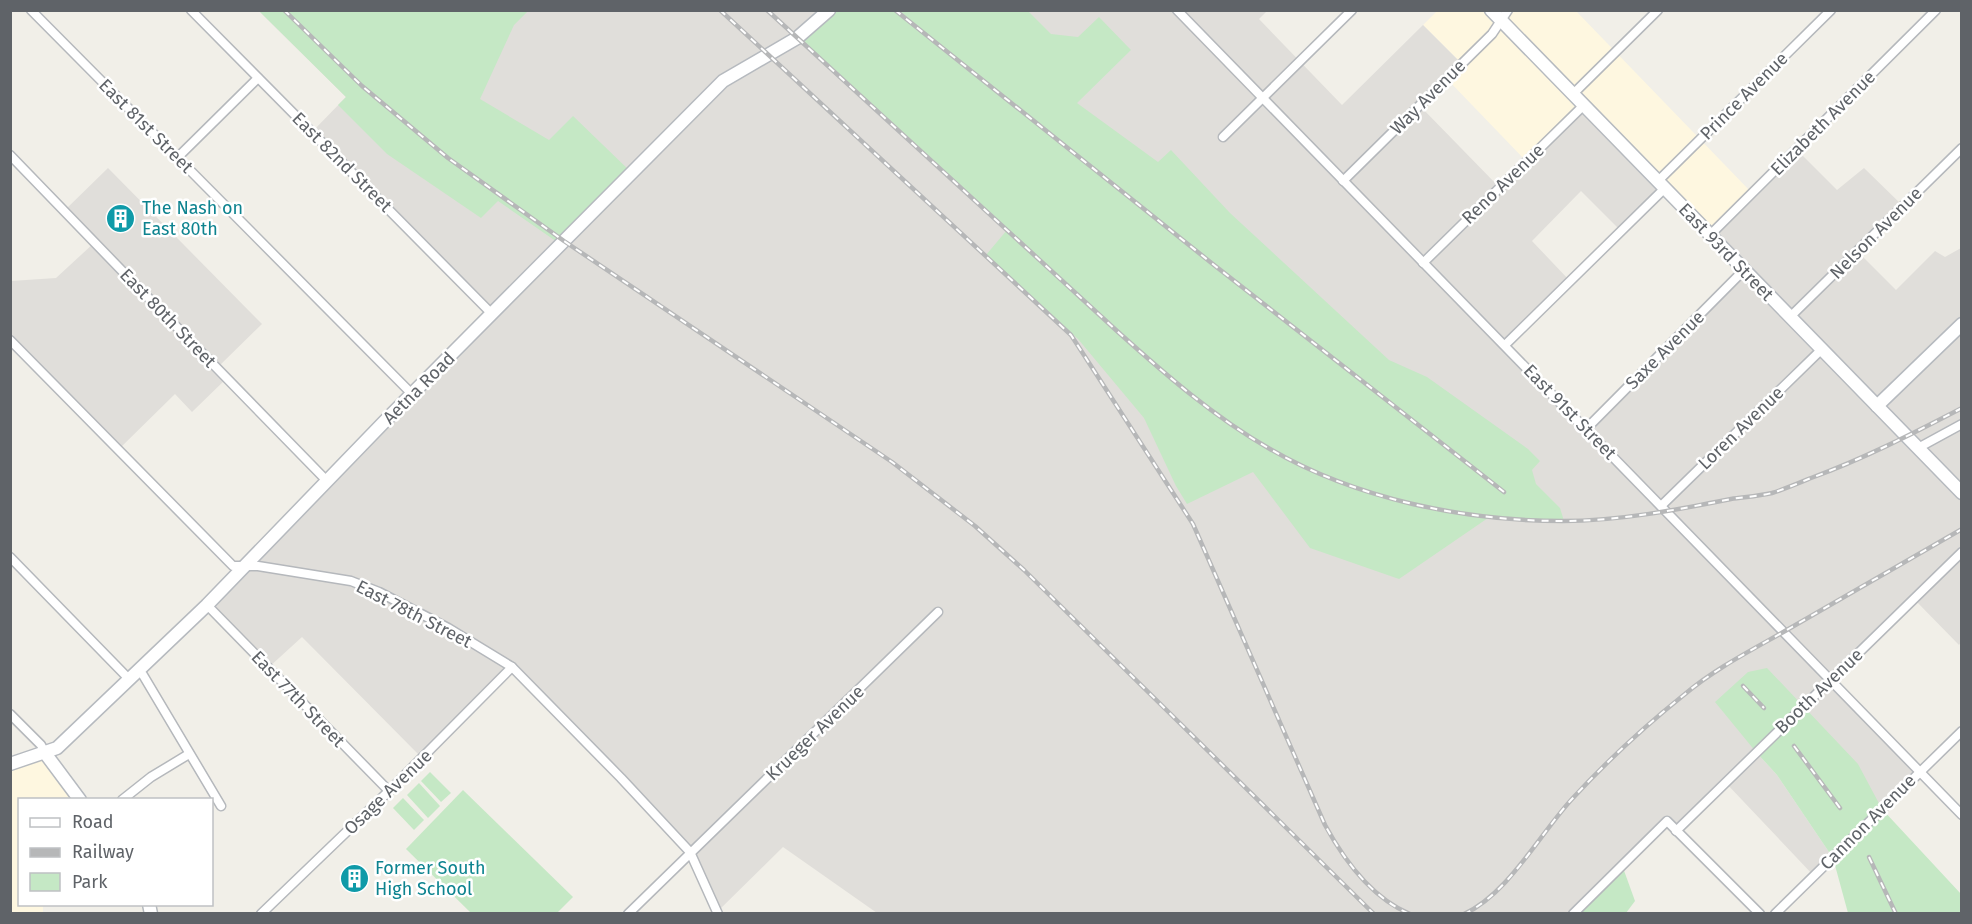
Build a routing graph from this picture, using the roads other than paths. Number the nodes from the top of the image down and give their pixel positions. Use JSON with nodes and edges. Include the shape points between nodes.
{"nodes":[{"id":1,"x":31,"y":10,"type":"edge"},
{"id":2,"x":191,"y":10,"type":"edge"},
{"id":3,"x":829,"y":10,"type":"edge"},
{"id":4,"x":1177,"y":10,"type":"edge"},
{"id":5,"x":1352,"y":10,"type":"edge"},
{"id":6,"x":1491,"y":10,"type":"edge"},
{"id":7,"x":1658,"y":10,"type":"edge"},
{"id":8,"x":1831,"y":10,"type":"edge"},
{"id":9,"x":1936,"y":10,"type":"edge"},
{"id":10,"x":1505,"y":16,"type":"edge"},
{"id":11,"x":258,"y":78,"type":"junction"},
{"id":12,"x":1573,"y":94,"type":"junction"},
{"id":13,"x":1263,"y":97,"type":"junction"},
{"id":14,"x":1584,"y":105,"type":"junction"},
{"id":15,"x":1223,"y":137,"type":"dead end"},
{"id":16,"x":1962,"y":148,"type":"edge"},
{"id":17,"x":10,"y":155,"type":"edge"},
{"id":18,"x":177,"y":158,"type":"junction"},
{"id":19,"x":1343,"y":181,"type":"junction"},
{"id":20,"x":1661,"y":185,"type":"junction"},
{"id":21,"x":1710,"y":235,"type":"junction"},
{"id":22,"x":1423,"y":263,"type":"junction"},
{"id":23,"x":1744,"y":270,"type":"junction"},
{"id":24,"x":492,"y":314,"type":"junction"},
{"id":25,"x":1790,"y":317,"type":"junction"},
{"id":26,"x":1962,"y":324,"type":"edge"},
{"id":27,"x":10,"y":340,"type":"edge"},
{"id":28,"x":1505,"y":345,"type":"junction"},
{"id":29,"x":1822,"y":349,"type":"junction"},
{"id":30,"x":412,"y":394,"type":"junction"},
{"id":31,"x":1878,"y":406,"type":"junction"},
{"id":32,"x":1962,"y":424,"type":"edge"},
{"id":33,"x":1586,"y":429,"type":"junction"},
{"id":34,"x":1918,"y":448,"type":"junction"},
{"id":35,"x":327,"y":481,"type":"junction"},
{"id":36,"x":1962,"y":493,"type":"edge"},
{"id":37,"x":1661,"y":506,"type":"junction"},
{"id":38,"x":1962,"y":552,"type":"edge"},
{"id":39,"x":10,"y":557,"type":"edge"},
{"id":40,"x":243,"y":567,"type":"junction"},
{"id":41,"x":207,"y":605,"type":"junction"},
{"id":42,"x":938,"y":612,"type":"dead end"},
{"id":43,"x":512,"y":667,"type":"junction"},
{"id":44,"x":134,"y":675,"type":"junction"},
{"id":45,"x":1830,"y":680,"type":"junction"},
{"id":46,"x":10,"y":714,"type":"edge"},
{"id":47,"x":1962,"y":731,"type":"edge"},
{"id":48,"x":45,"y":753,"type":"junction"},
{"id":49,"x":189,"y":754,"type":"junction"},
{"id":50,"x":10,"y":765,"type":"edge"},
{"id":51,"x":1920,"y":771,"type":"junction"},
{"id":52,"x":389,"y":791,"type":"junction"},
{"id":53,"x":79,"y":798,"type":"edge"},
{"id":54,"x":125,"y":798,"type":"edge"},
{"id":55,"x":221,"y":806,"type":"dead end"},
{"id":56,"x":1962,"y":814,"type":"edge"},
{"id":57,"x":1676,"y":831,"type":"junction"},
{"id":58,"x":690,"y":852,"type":"junction"},
{"id":59,"x":261,"y":914,"type":"edge"},
{"id":60,"x":628,"y":914,"type":"edge"},
{"id":61,"x":718,"y":914,"type":"edge"},
{"id":62,"x":1573,"y":914,"type":"edge"},
{"id":63,"x":1760,"y":914,"type":"edge"},
{"id":64,"x":1775,"y":914,"type":"edge"}],
"edges":[{"from":1,"to":18,"type":"street","name":"East 81st Street"},
{"from":2,"to":11,"type":"street","name":"East 82nd Street"},
{"from":3,"to":24,"type":"street","name":"Aetna Road","via":[[797,38],[723,81]]},
{"from":4,"to":13,"type":"street","name":"East 91st Street"},
{"from":5,"to":13,"type":"street"},
{"from":6,"to":10,"type":"street","name":"East 93rd Street"},
{"from":7,"to":12,"type":"street"},
{"from":8,"to":20,"type":"street","name":"Prince Avenue"},
{"from":9,"to":21,"type":"street","name":"Elizabeth Avenue"},
{"from":10,"to":12,"type":"street","name":"East 93rd Street"},
{"from":10,"to":19,"type":"street","name":"Way Avenue","via":[[1492,34]]},
{"from":11,"to":18,"type":"street"},
{"from":11,"to":24,"type":"street","name":"East 82nd Street"},
{"from":12,"to":14,"type":"street","name":"East 93rd Street"},
{"from":13,"to":15,"type":"street"},
{"from":13,"to":19,"type":"street","name":"East 91st Street"},
{"from":14,"to":20,"type":"street","name":"East 93rd Street"},
{"from":14,"to":22,"type":"street","name":"Reno Avenue"},
{"from":16,"to":25,"type":"street","name":"Nelson Avenue"},
{"from":17,"to":35,"type":"street","name":"East 80th Street"},
{"from":18,"to":30,"type":"street","name":"East 81st Street"},
{"from":19,"to":22,"type":"street","name":"East 91st Street"},
{"from":20,"to":21,"type":"street","name":"East 93rd Street"},
{"from":20,"to":28,"type":"street","name":"Prince Avenue"},
{"from":21,"to":23,"type":"street","name":"East 93rd Street"},
{"from":22,"to":28,"type":"street","name":"East 91st Street"},
{"from":23,"to":25,"type":"street","name":"East 93rd Street"},
{"from":23,"to":33,"type":"street","name":"Saxe Avenue"},
{"from":24,"to":30,"type":"street","name":"Aetna Road"},
{"from":25,"to":29,"type":"street","name":"East 93rd Street"},
{"from":26,"to":31,"type":"street"},
{"from":27,"to":40,"type":"street","name":"East 78th Street","via":[[233,566]]},
{"from":28,"to":33,"type":"street","name":"East 91st Street"},
{"from":29,"to":31,"type":"street","name":"East 93rd Street"},
{"from":29,"to":37,"type":"street","name":"Loren Avenue"},
{"from":30,"to":35,"type":"street","name":"Aetna Road"},
{"from":31,"to":34,"type":"street","name":"East 93rd Street"},
{"from":32,"to":34,"type":"street"},
{"from":33,"to":37,"type":"street","name":"East 91st Street"},
{"from":34,"to":36,"type":"street","name":"East 93rd Street"},
{"from":35,"to":40,"type":"street","name":"Aetna Road"},
{"from":37,"to":45,"type":"street","name":"East 91st Street"},
{"from":38,"to":45,"type":"street","name":"Booth Avenue"},
{"from":39,"to":44,"type":"street"},
{"from":40,"to":41,"type":"street","name":"Aetna Road"},
{"from":40,"to":43,"type":"street","name":"East 78th Street","via":[[351,581],[448,628]]},
{"from":41,"to":44,"type":"street","name":"Aetna Road"},
{"from":41,"to":52,"type":"street","name":"East 77th Street"},
{"from":42,"to":58,"type":"street","name":"Krueger Avenue"},
{"from":43,"to":52,"type":"street","name":"Osage Avenue"},
{"from":43,"to":58,"type":"street","name":"East 78th Street"},
{"from":44,"to":48,"type":"street","name":"Aetna Road","via":[[57,748]]},
{"from":44,"to":49,"type":"street","via":[[143,675]]},
{"from":45,"to":51,"type":"street","name":"East 91st Street"},
{"from":45,"to":57,"type":"street","name":"Booth Avenue"},
{"from":46,"to":48,"type":"street"},
{"from":47,"to":51,"type":"street","name":"Cannon Avenue"},
{"from":48,"to":50,"type":"street","name":"Aetna Road"},
{"from":48,"to":53,"type":"street"},
{"from":49,"to":54,"type":"street"},
{"from":49,"to":55,"type":"street"},
{"from":51,"to":56,"type":"street","name":"East 91st Street"},
{"from":51,"to":64,"type":"street","name":"Cannon Avenue"},
{"from":52,"to":59,"type":"street","name":"Osage Avenue"},
{"from":57,"to":62,"type":"street","via":[[1667,821]]},
{"from":57,"to":63,"type":"street"},
{"from":58,"to":60,"type":"street","name":"Krueger Avenue"},
{"from":58,"to":61,"type":"street","name":"East 78th Street"}]}
